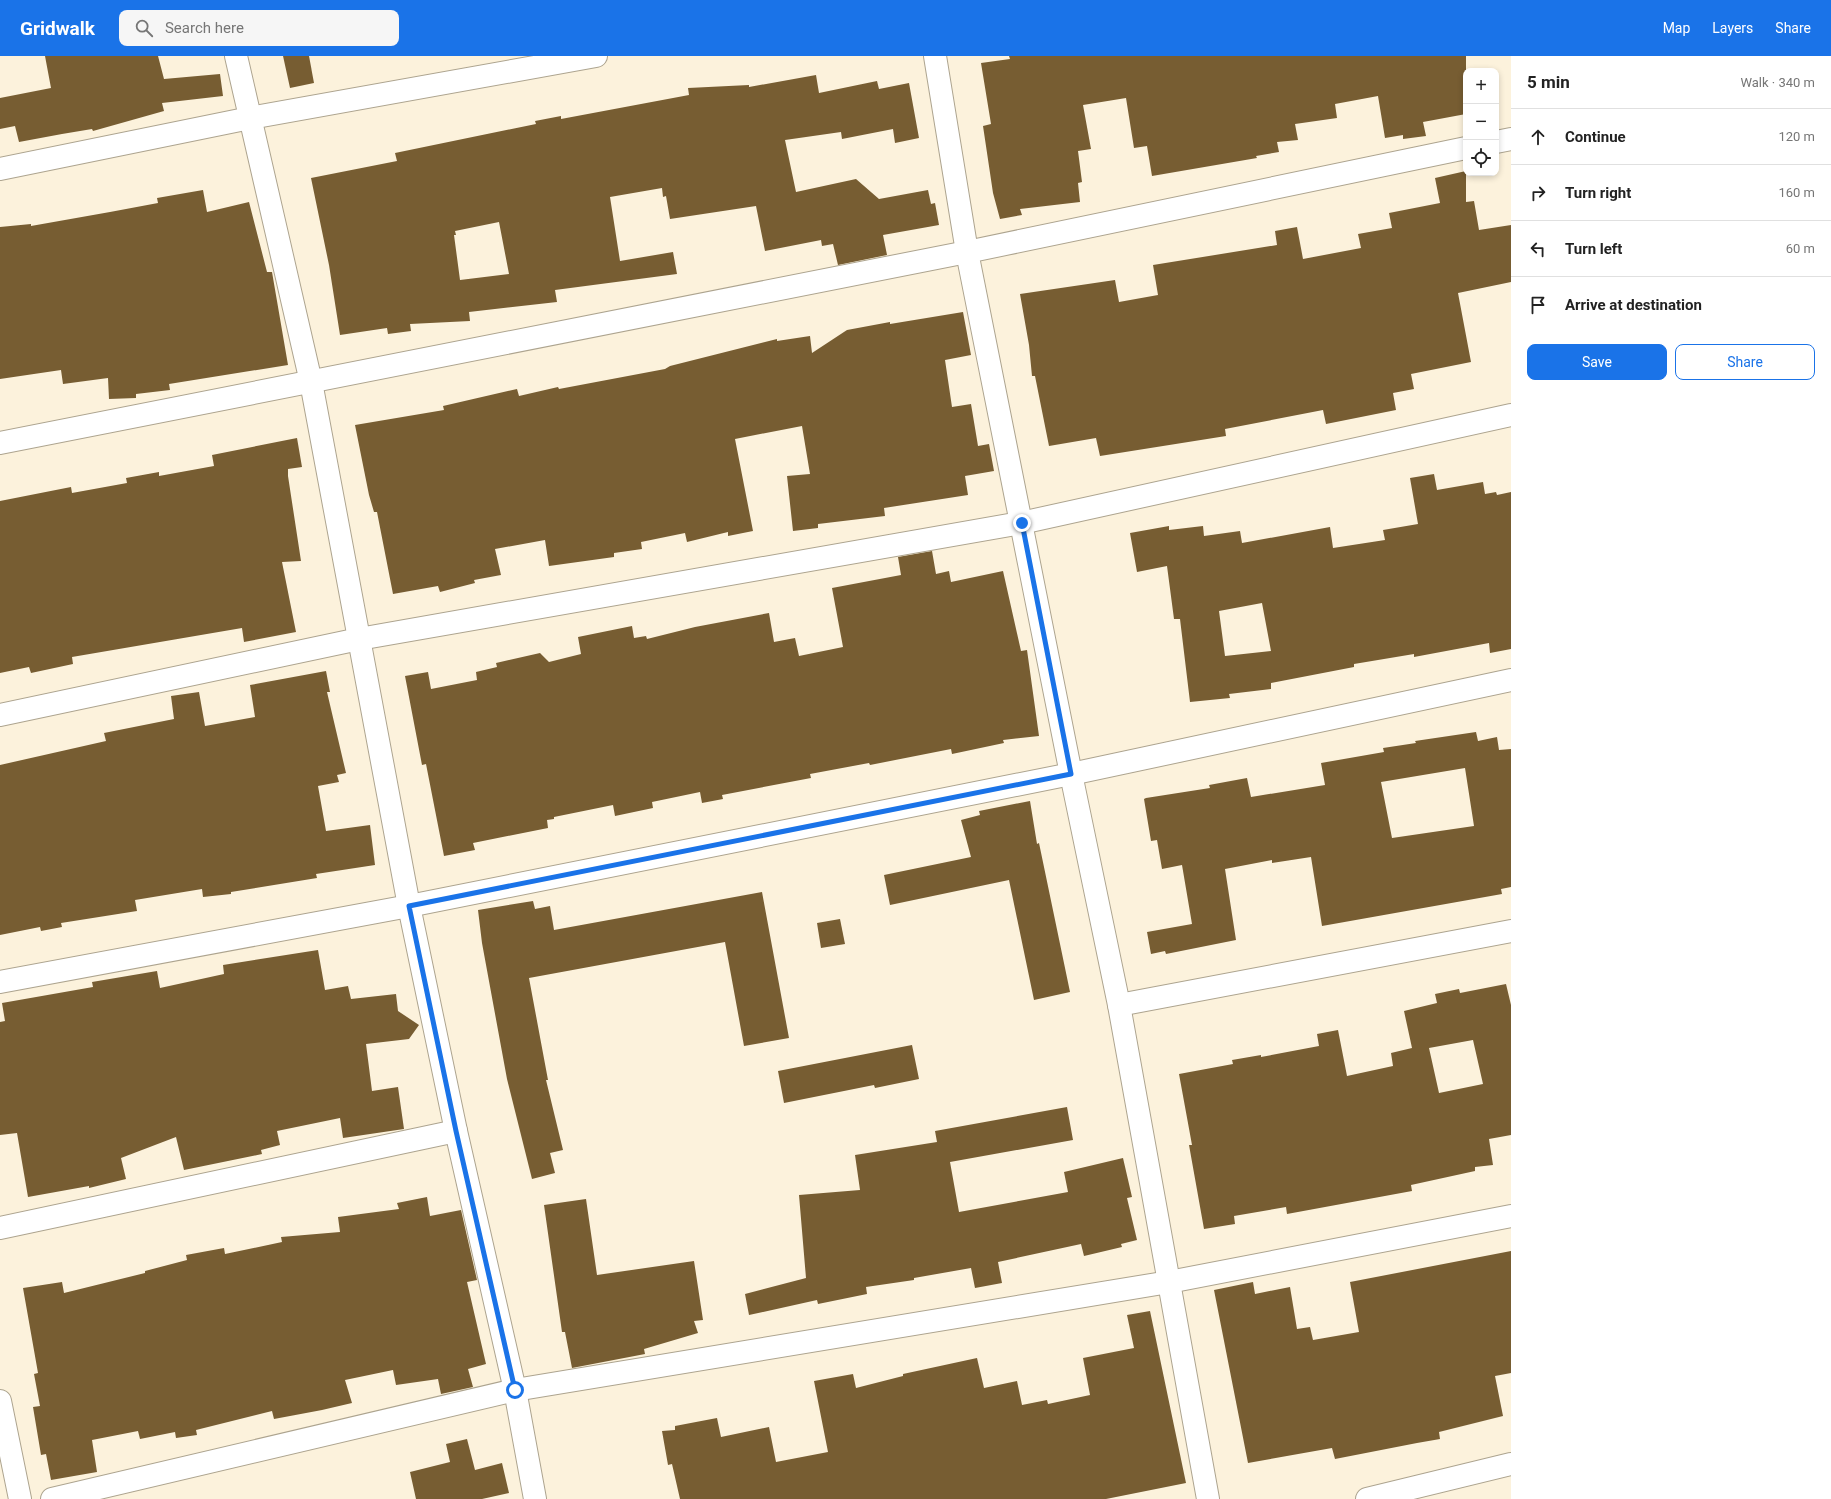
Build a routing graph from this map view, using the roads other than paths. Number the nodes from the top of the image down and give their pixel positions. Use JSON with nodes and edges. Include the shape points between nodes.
{"nodes":[{"id":1,"x":236,"y":56,"type":"edge"},
{"id":2,"x":596,"y":56,"type":"edge"},
{"id":3,"x":935,"y":56,"type":"edge"},
{"id":4,"x":250,"y":118,"type":"junction"},
{"id":5,"x":1511,"y":138,"type":"edge"},
{"id":6,"x":1499,"y":141,"type":"edge"},
{"id":7,"x":1463,"y":149,"type":"edge"},
{"id":8,"x":0,"y":169,"type":"edge"},
{"id":9,"x":967,"y":252,"type":"junction"},
{"id":10,"x":311,"y":382,"type":"junction"},
{"id":11,"x":1511,"y":415,"type":"edge"},
{"id":12,"x":0,"y":443,"type":"edge"},
{"id":13,"x":1022,"y":523,"type":"junction"},
{"id":14,"x":359,"y":639,"type":"junction"},
{"id":15,"x":1511,"y":680,"type":"edge"},
{"id":16,"x":0,"y":715,"type":"edge"},
{"id":17,"x":1071,"y":774,"type":"junction"},
{"id":18,"x":409,"y":906,"type":"junction"},
{"id":19,"x":1511,"y":931,"type":"edge"},
{"id":20,"x":0,"y":982,"type":"edge"},
{"id":21,"x":1119,"y":1005,"type":"junction"},
{"id":22,"x":456,"y":1131,"type":"junction"},
{"id":23,"x":1511,"y":1216,"type":"edge"},
{"id":24,"x":0,"y":1228,"type":"edge"},
{"id":25,"x":1169,"y":1282,"type":"junction"},
{"id":26,"x":515,"y":1390,"type":"junction"},
{"id":27,"x":0,"y":1401,"type":"edge"},
{"id":28,"x":1511,"y":1464,"type":"edge"},
{"id":29,"x":20,"y":1499,"type":"edge"},
{"id":30,"x":52,"y":1499,"type":"edge"},
{"id":31,"x":535,"y":1499,"type":"edge"},
{"id":32,"x":1208,"y":1499,"type":"edge"},
{"id":33,"x":1367,"y":1499,"type":"edge"}],
"edges":[{"from":1,"to":4,"type":"street"},
{"from":2,"to":4,"type":"street"},
{"from":3,"to":9,"type":"street"},
{"from":4,"to":8,"type":"street"},
{"from":4,"to":10,"type":"street"},
{"from":5,"to":6,"type":"street"},
{"from":7,"to":9,"type":"street"},
{"from":9,"to":10,"type":"street"},
{"from":9,"to":13,"type":"street"},
{"from":10,"to":12,"type":"street"},
{"from":10,"to":14,"type":"street"},
{"from":11,"to":13,"type":"street"},
{"from":13,"to":14,"type":"street"},
{"from":13,"to":17,"type":"street"},
{"from":14,"to":16,"type":"street"},
{"from":14,"to":18,"type":"street"},
{"from":15,"to":17,"type":"street"},
{"from":17,"to":18,"type":"street"},
{"from":17,"to":21,"type":"street"},
{"from":18,"to":20,"type":"street"},
{"from":18,"to":22,"type":"street"},
{"from":19,"to":21,"type":"street"},
{"from":21,"to":25,"type":"street"},
{"from":22,"to":24,"type":"street"},
{"from":22,"to":26,"type":"street"},
{"from":23,"to":25,"type":"street"},
{"from":25,"to":26,"type":"street"},
{"from":25,"to":32,"type":"street"},
{"from":26,"to":30,"type":"street"},
{"from":26,"to":31,"type":"street"},
{"from":27,"to":29,"type":"street"},
{"from":28,"to":33,"type":"street"}]}
